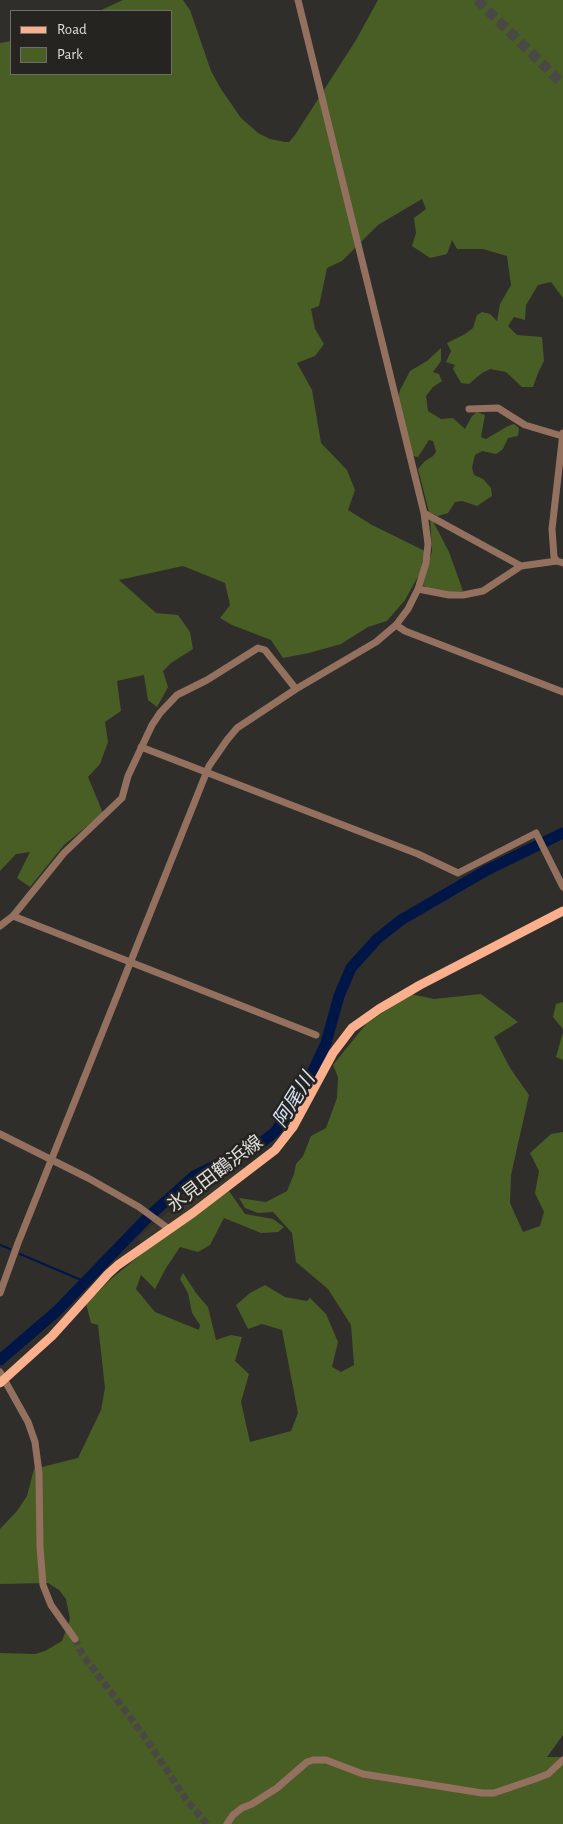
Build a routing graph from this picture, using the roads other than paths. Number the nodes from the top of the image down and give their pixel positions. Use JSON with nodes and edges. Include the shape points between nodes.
{"nodes":[{"id":1,"x":298,"y":0,"type":"edge"},
{"id":2,"x":469,"y":409,"type":"dead end"},
{"id":3,"x":563,"y":435,"type":"edge"},
{"id":4,"x":424,"y":512,"type":"junction"},
{"id":5,"x":560,"y":562,"type":"edge"},
{"id":6,"x":521,"y":566,"type":"junction"},
{"id":7,"x":418,"y":589,"type":"junction"},
{"id":8,"x":396,"y":625,"type":"junction"},
{"id":9,"x":296,"y":689,"type":"junction"},
{"id":10,"x":563,"y":692,"type":"edge"},
{"id":11,"x":141,"y":747,"type":"junction"},
{"id":12,"x":205,"y":772,"type":"junction"},
{"id":13,"x":563,"y":887,"type":"edge"},
{"id":14,"x":563,"y":911,"type":"edge"},
{"id":15,"x":13,"y":916,"type":"junction"},
{"id":16,"x":0,"y":926,"type":"edge"},
{"id":17,"x":130,"y":962,"type":"junction"},
{"id":18,"x":316,"y":1035,"type":"dead end"},
{"id":19,"x":0,"y":1134,"type":"edge"},
{"id":20,"x":52,"y":1159,"type":"junction"},
{"id":21,"x":169,"y":1229,"type":"junction"},
{"id":22,"x":0,"y":1293,"type":"edge"},
{"id":23,"x":1,"y":1377,"type":"edge"},
{"id":24,"x":75,"y":1639,"type":"tunnel mouth"},
{"id":25,"x":563,"y":1760,"type":"edge"},
{"id":26,"x":227,"y":1824,"type":"edge"}],
"edges":[{"from":1,"to":4,"type":"street"},
{"from":2,"to":3,"type":"street","via":[[498,408],[525,425]]},
{"from":3,"to":5,"type":"street","via":[[552,529],[554,556]]},
{"from":4,"to":6,"type":"street"},
{"from":4,"to":7,"type":"street","via":[[428,544]]},
{"from":5,"to":6,"type":"street"},
{"from":6,"to":7,"type":"street","via":[[483,591],[449,595]]},
{"from":7,"to":8,"type":"street"},
{"from":8,"to":9,"type":"street","via":[[376,642]]},
{"from":8,"to":10,"type":"street"},
{"from":9,"to":11,"type":"street","via":[[265,650],[258,648],[177,695],[152,725]]},
{"from":9,"to":12,"type":"street","via":[[237,728]]},
{"from":11,"to":12,"type":"street"},
{"from":11,"to":15,"type":"street","via":[[122,798],[64,853]]},
{"from":12,"to":13,"type":"street","via":[[418,854],[458,873],[536,833]]},
{"from":12,"to":17,"type":"street"},
{"from":14,"to":21,"type":"main road","name":"氷見田鶴浜線","via":[[420,985],[352,1028],[333,1053],[293,1127],[275,1150]]},
{"from":15,"to":16,"type":"street"},
{"from":15,"to":17,"type":"street"},
{"from":17,"to":18,"type":"street"},
{"from":17,"to":20,"type":"street"},
{"from":19,"to":20,"type":"street"},
{"from":20,"to":21,"type":"street","via":[[144,1211]]},
{"from":20,"to":22,"type":"street"},
{"from":21,"to":23,"type":"main road","name":"氷見田鶴浜線","via":[[108,1274],[52,1336]]},
{"from":23,"to":24,"type":"street","via":[[28,1422],[35,1442],[43,1585],[50,1605]]},
{"from":25,"to":26,"type":"street","via":[[548,1774],[535,1780],[494,1793],[482,1793],[362,1774],[326,1760],[313,1760],[277,1788],[242,1808]]}]}
